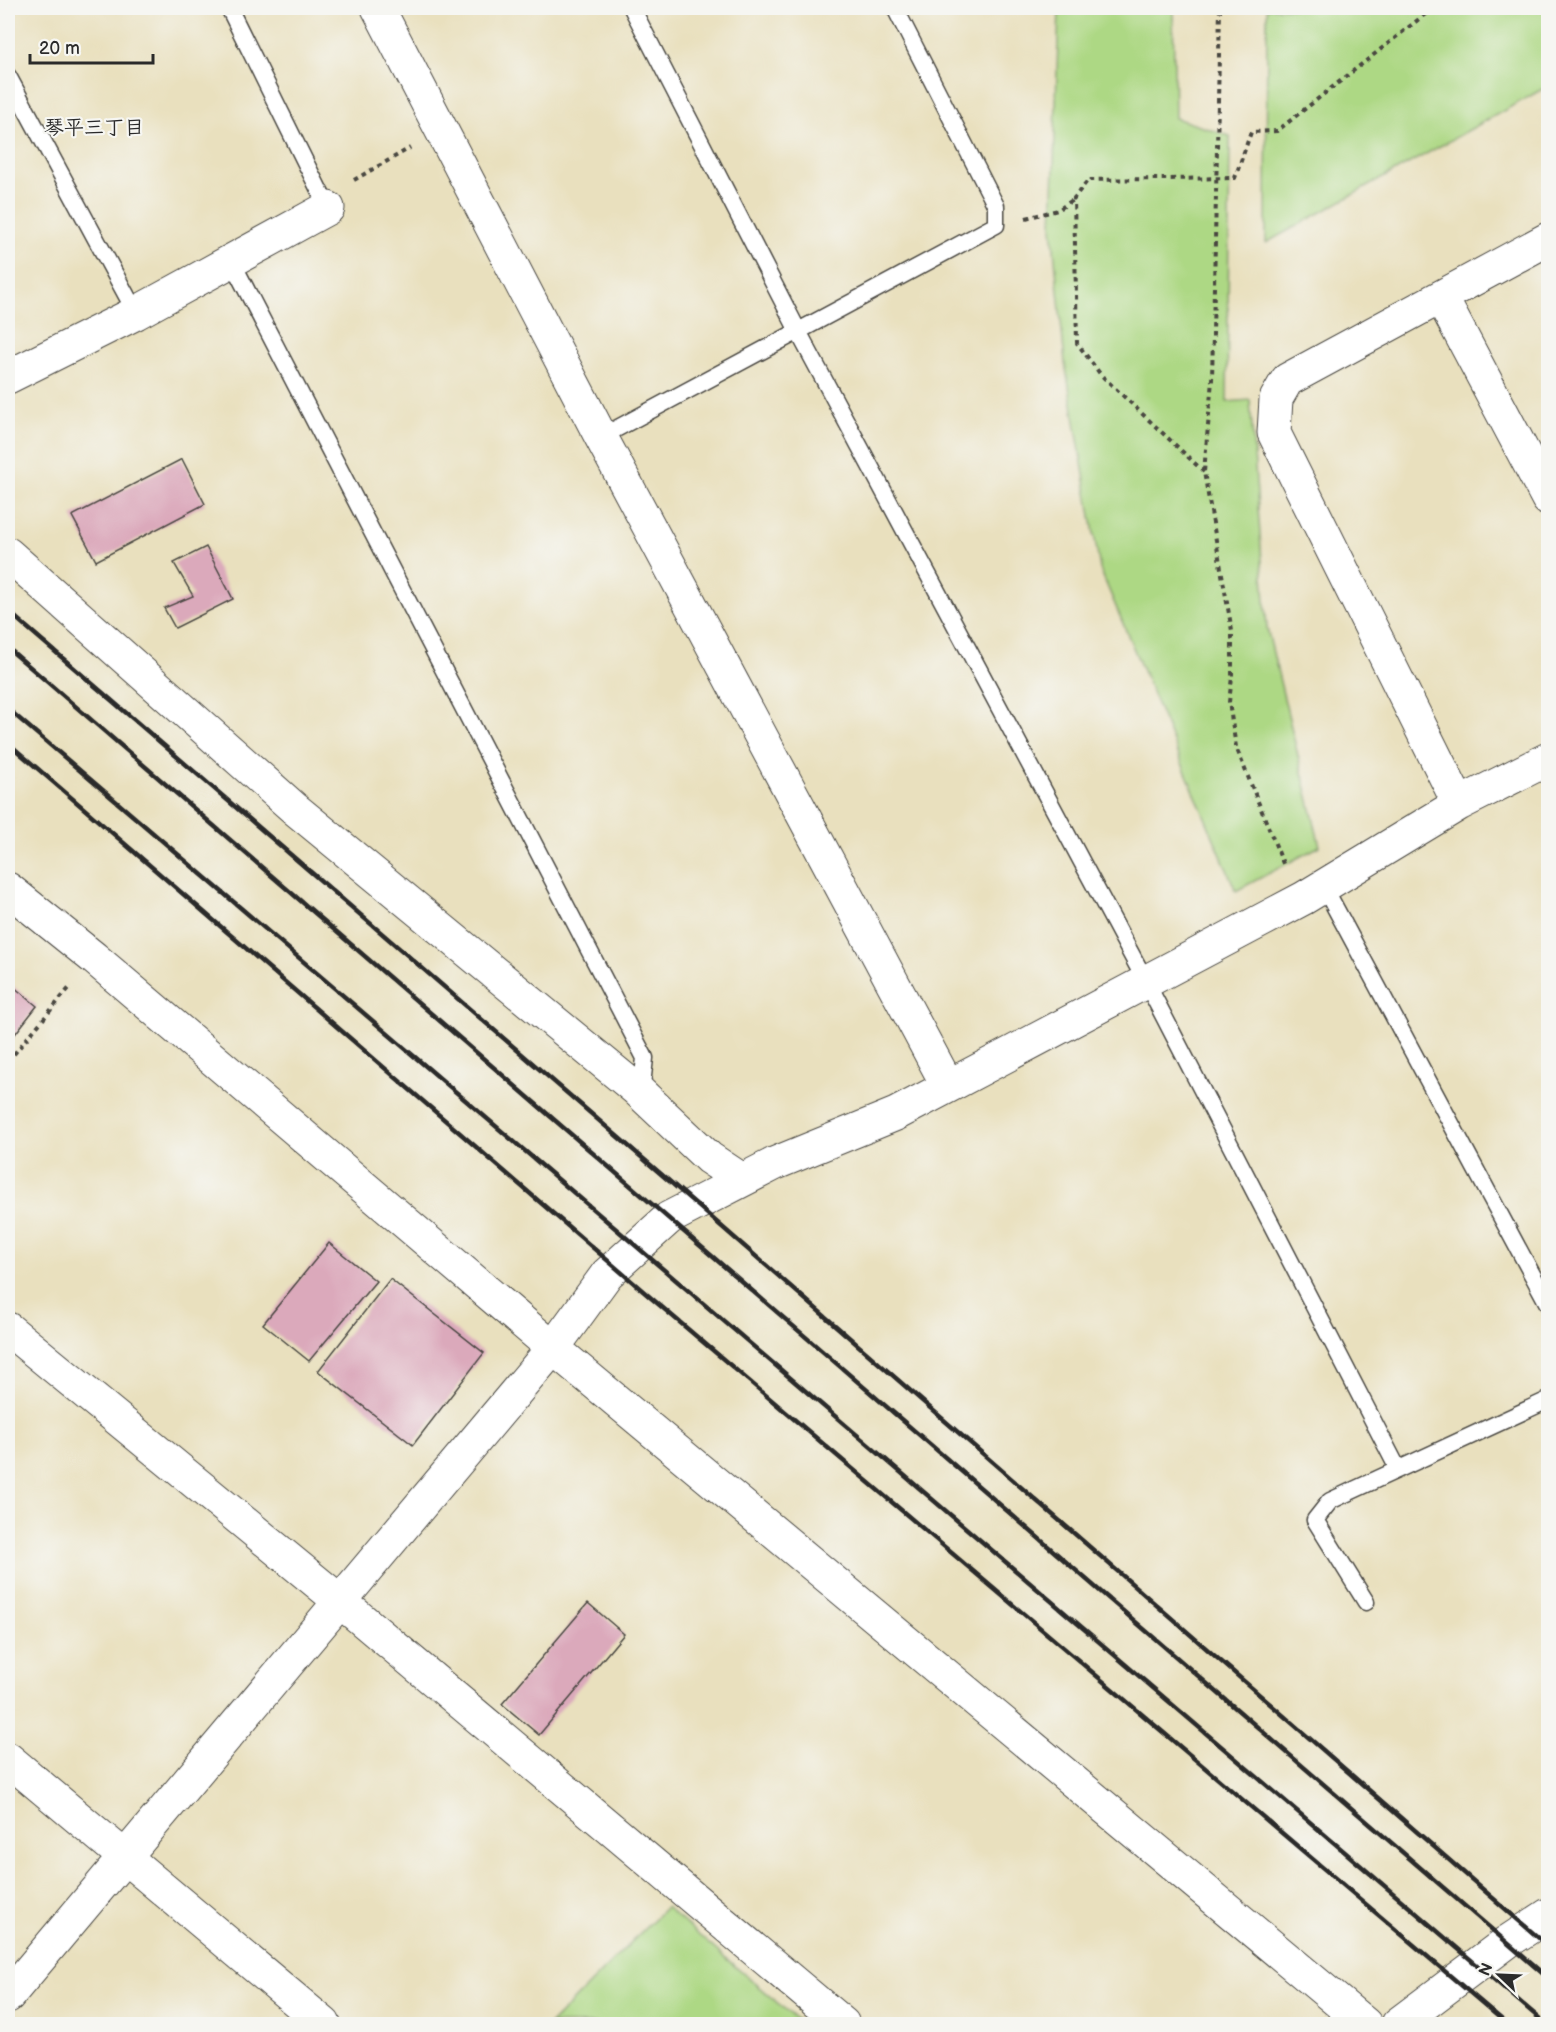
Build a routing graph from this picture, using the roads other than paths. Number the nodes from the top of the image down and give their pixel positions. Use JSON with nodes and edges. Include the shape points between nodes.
{"nodes":[{"id":1,"x":229,"y":8,"type":"edge"},
{"id":2,"x":378,"y":8,"type":"edge"},
{"id":3,"x":632,"y":8,"type":"edge"},
{"id":4,"x":895,"y":8,"type":"edge"},
{"id":5,"x":8,"y":76,"type":"edge"},
{"id":6,"x":328,"y":208,"type":"joint"},
{"id":7,"x":1548,"y":239,"type":"edge"},
{"id":8,"x":232,"y":262,"type":"junction"},
{"id":9,"x":1441,"y":297,"type":"junction"},
{"id":10,"x":136,"y":313,"type":"junction"},
{"id":11,"x":799,"y":333,"type":"junction"},
{"id":12,"x":8,"y":377,"type":"edge"},
{"id":13,"x":601,"y":437,"type":"junction"},
{"id":14,"x":1548,"y":499,"type":"edge"},
{"id":15,"x":8,"y":554,"type":"edge"},
{"id":16,"x":1548,"y":759,"type":"edge"},
{"id":17,"x":1459,"y":804,"type":"junction"},
{"id":18,"x":1323,"y":885,"type":"junction"},
{"id":19,"x":8,"y":890,"type":"edge"},
{"id":20,"x":1145,"y":980,"type":"junction"},
{"id":21,"x":948,"y":1086,"type":"junction"},
{"id":22,"x":641,"y":1095,"type":"junction"},
{"id":23,"x":742,"y":1180,"type":"junction"},
{"id":24,"x":1548,"y":1304,"type":"edge"},
{"id":25,"x":8,"y":1329,"type":"edge"},
{"id":26,"x":553,"y":1348,"type":"junction"},
{"id":27,"x":1548,"y":1400,"type":"edge"},
{"id":28,"x":1398,"y":1469,"type":"junction"},
{"id":29,"x":341,"y":1602,"type":"junction"},
{"id":30,"x":1366,"y":1602,"type":"dead end"},
{"id":31,"x":8,"y":1759,"type":"edge"},
{"id":32,"x":123,"y":1857,"type":"junction"},
{"id":33,"x":1548,"y":1915,"type":"edge"},
{"id":34,"x":8,"y":1996,"type":"edge"},
{"id":35,"x":324,"y":2025,"type":"edge"},
{"id":36,"x":843,"y":2025,"type":"edge"},
{"id":37,"x":1365,"y":2025,"type":"edge"},
{"id":38,"x":1398,"y":2025,"type":"edge"}],
"edges":[{"from":1,"to":6,"type":"lane"},
{"from":2,"to":13,"type":"street"},
{"from":3,"to":11,"type":"lane"},
{"from":4,"to":11,"type":"lane","via":[[996,206],[996,225]]},
{"from":5,"to":10,"type":"lane"},
{"from":6,"to":8,"type":"street"},
{"from":7,"to":9,"type":"street"},
{"from":8,"to":10,"type":"street"},
{"from":8,"to":22,"type":"lane","via":[[645,1058]]},
{"from":9,"to":14,"type":"street"},
{"from":9,"to":17,"type":"street","via":[[1287,380],[1276,399],[1274,433]]},
{"from":10,"to":12,"type":"street"},
{"from":11,"to":13,"type":"lane"},
{"from":11,"to":20,"type":"lane"},
{"from":13,"to":21,"type":"street"},
{"from":15,"to":22,"type":"street","via":[[295,809]]},
{"from":16,"to":17,"type":"street"},
{"from":17,"to":18,"type":"street"},
{"from":18,"to":20,"type":"street"},
{"from":18,"to":24,"type":"lane"},
{"from":19,"to":26,"type":"street","via":[[94,958]]},
{"from":20,"to":21,"type":"street"},
{"from":20,"to":28,"type":"lane"},
{"from":21,"to":23,"type":"street","via":[[896,1114]]},
{"from":22,"to":23,"type":"street","via":[[709,1158]]},
{"from":23,"to":26,"type":"street","via":[[669,1218],[607,1274]]},
{"from":25,"to":29,"type":"street"},
{"from":26,"to":29,"type":"street"},
{"from":26,"to":37,"type":"street"},
{"from":27,"to":28,"type":"lane"},
{"from":28,"to":30,"type":"lane","via":[[1330,1501],[1315,1520]]},
{"from":29,"to":32,"type":"street"},
{"from":29,"to":36,"type":"street"},
{"from":31,"to":32,"type":"street"},
{"from":32,"to":34,"type":"street"},
{"from":32,"to":35,"type":"street"},
{"from":33,"to":38,"type":"street"}]}
